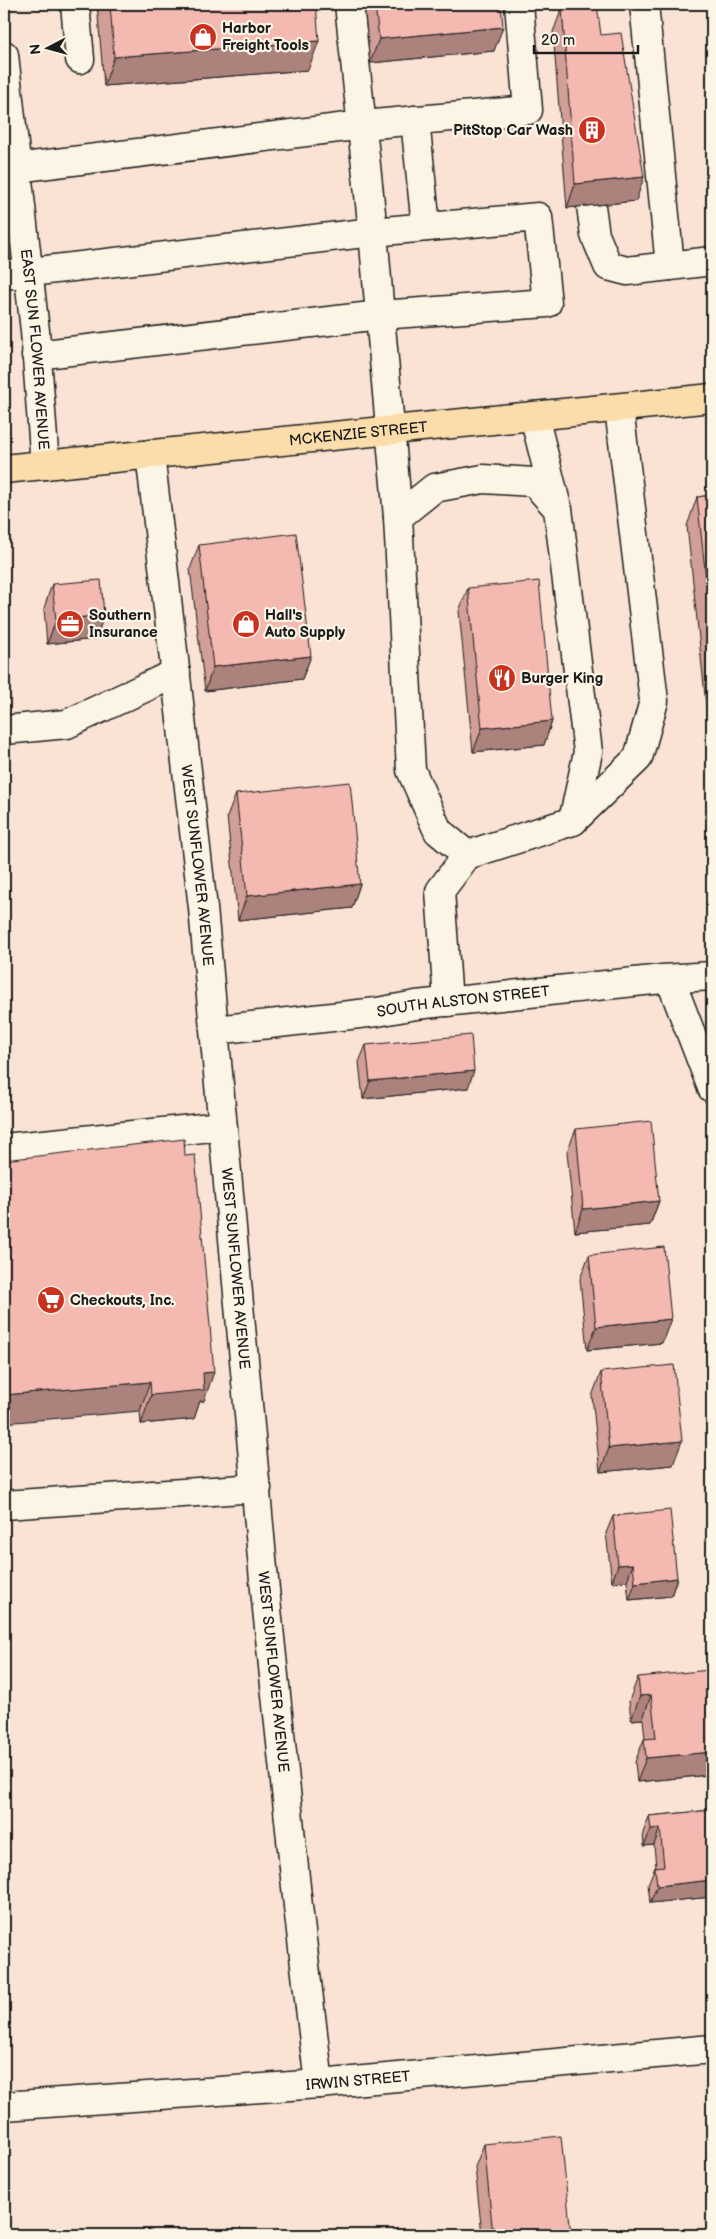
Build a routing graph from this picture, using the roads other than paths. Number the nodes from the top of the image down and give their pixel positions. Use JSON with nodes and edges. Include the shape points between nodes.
{"nodes":[{"id":1,"x":76,"y":4,"type":"edge"},
{"id":2,"x":349,"y":4,"type":"edge"},
{"id":3,"x":519,"y":4,"type":"edge"},
{"id":4,"x":644,"y":4,"type":"edge"},
{"id":5,"x":4,"y":55,"type":"edge"},
{"id":6,"x":80,"y":59,"type":"dead end"},
{"id":7,"x":415,"y":120,"type":"junction"},
{"id":8,"x":363,"y":125,"type":"junction"},
{"id":9,"x":16,"y":168,"type":"junction"},
{"id":10,"x":591,"y":206,"type":"edge"},
{"id":11,"x":426,"y":227,"type":"junction"},
{"id":12,"x":374,"y":232,"type":"junction"},
{"id":13,"x":712,"y":261,"type":"edge"},
{"id":14,"x":670,"y":266,"type":"junction"},
{"id":15,"x":16,"y":274,"type":"edge"},
{"id":16,"x":380,"y":315,"type":"junction"},
{"id":17,"x":36,"y":355,"type":"junction"},
{"id":18,"x":712,"y":398,"type":"edge"},
{"id":19,"x":619,"y":408,"type":"junction"},
{"id":20,"x":534,"y":416,"type":"junction"},
{"id":21,"x":389,"y":430,"type":"junction"},
{"id":22,"x":150,"y":454,"type":"junction"},
{"id":23,"x":44,"y":465,"type":"junction"},
{"id":24,"x":4,"y":469,"type":"edge"},
{"id":25,"x":558,"y":509,"type":"junction"},
{"id":26,"x":398,"y":517,"type":"junction"},
{"id":27,"x":176,"y":673,"type":"junction"},
{"id":28,"x":4,"y":730,"type":"edge"},
{"id":29,"x":573,"y":820,"type":"junction"},
{"id":30,"x":467,"y":855,"type":"junction"},
{"id":31,"x":712,"y":976,"type":"edge"},
{"id":32,"x":670,"y":979,"type":"junction"},
{"id":33,"x":448,"y":1002,"type":"junction"},
{"id":34,"x":215,"y":1030,"type":"junction"},
{"id":35,"x":712,"y":1088,"type":"edge"},
{"id":36,"x":222,"y":1126,"type":"junction"},
{"id":37,"x":4,"y":1148,"type":"edge"},
{"id":38,"x":257,"y":1488,"type":"junction"},
{"id":39,"x":4,"y":1505,"type":"edge"},
{"id":40,"x":712,"y":2049,"type":"edge"},
{"id":41,"x":319,"y":2084,"type":"junction"},
{"id":42,"x":4,"y":2106,"type":"edge"}],
"edges":[{"from":1,"to":6,"type":"street"},
{"from":2,"to":8,"type":"street"},
{"from":3,"to":7,"type":"street","via":[[528,110]]},
{"from":4,"to":14,"type":"street"},
{"from":5,"to":9,"type":"street","name":"EAST SUN FLOWER AVENUE"},
{"from":7,"to":8,"type":"street"},
{"from":7,"to":11,"type":"street"},
{"from":8,"to":9,"type":"street"},
{"from":8,"to":12,"type":"street"},
{"from":9,"to":15,"type":"street","name":"EAST SUN FLOWER AVENUE"},
{"from":10,"to":14,"type":"street","via":[[595,235],[608,266],[627,272]]},
{"from":11,"to":12,"type":"street"},
{"from":11,"to":16,"type":"street","via":[[538,218],[547,303]]},
{"from":12,"to":15,"type":"street"},
{"from":12,"to":16,"type":"street"},
{"from":13,"to":14,"type":"street"},
{"from":15,"to":17,"type":"street","name":"EAST SUN FLOWER AVENUE"},
{"from":16,"to":17,"type":"street"},
{"from":16,"to":21,"type":"street"},
{"from":17,"to":23,"type":"street","name":"EAST SUN FLOWER AVENUE"},
{"from":18,"to":19,"type":"main road","name":"MCKENZIE STREET"},
{"from":19,"to":20,"type":"main road","name":"MCKENZIE STREET"},
{"from":19,"to":29,"type":"street","via":[[654,701],[638,758]]},
{"from":20,"to":21,"type":"main road","name":"MCKENZIE STREET"},
{"from":20,"to":25,"type":"street"},
{"from":21,"to":22,"type":"main road","name":"MCKENZIE STREET"},
{"from":21,"to":26,"type":"street"},
{"from":22,"to":23,"type":"main road","name":"MCKENZIE STREET"},
{"from":22,"to":27,"type":"street","name":"WEST SUNFLOWER AVENUE"},
{"from":23,"to":24,"type":"main road","name":"MCKENZIE STREET"},
{"from":25,"to":26,"type":"street","via":[[534,482],[483,479],[434,488]]},
{"from":25,"to":29,"type":"street","via":[[588,752]]},
{"from":26,"to":30,"type":"street","via":[[411,770],[438,831]]},
{"from":27,"to":28,"type":"street","via":[[66,724]]},
{"from":27,"to":34,"type":"street","name":"WEST SUNFLOWER AVENUE"},
{"from":29,"to":30,"type":"street"},
{"from":30,"to":33,"type":"street","via":[[440,891]]},
{"from":31,"to":32,"type":"street","name":"SOUTH ALSTON STREET"},
{"from":32,"to":33,"type":"street","name":"SOUTH ALSTON STREET"},
{"from":32,"to":35,"type":"street"},
{"from":33,"to":34,"type":"street","name":"SOUTH ALSTON STREET"},
{"from":34,"to":36,"type":"street","name":"WEST SUNFLOWER AVENUE"},
{"from":36,"to":37,"type":"street"},
{"from":36,"to":38,"type":"street","name":"WEST SUNFLOWER AVENUE"},
{"from":38,"to":39,"type":"street"},
{"from":38,"to":41,"type":"street","name":"WEST SUNFLOWER AVENUE","via":[[265,1590]]},
{"from":40,"to":41,"type":"street","name":"IRWIN STREET"},
{"from":41,"to":42,"type":"street","name":"IRWIN STREET"}]}
